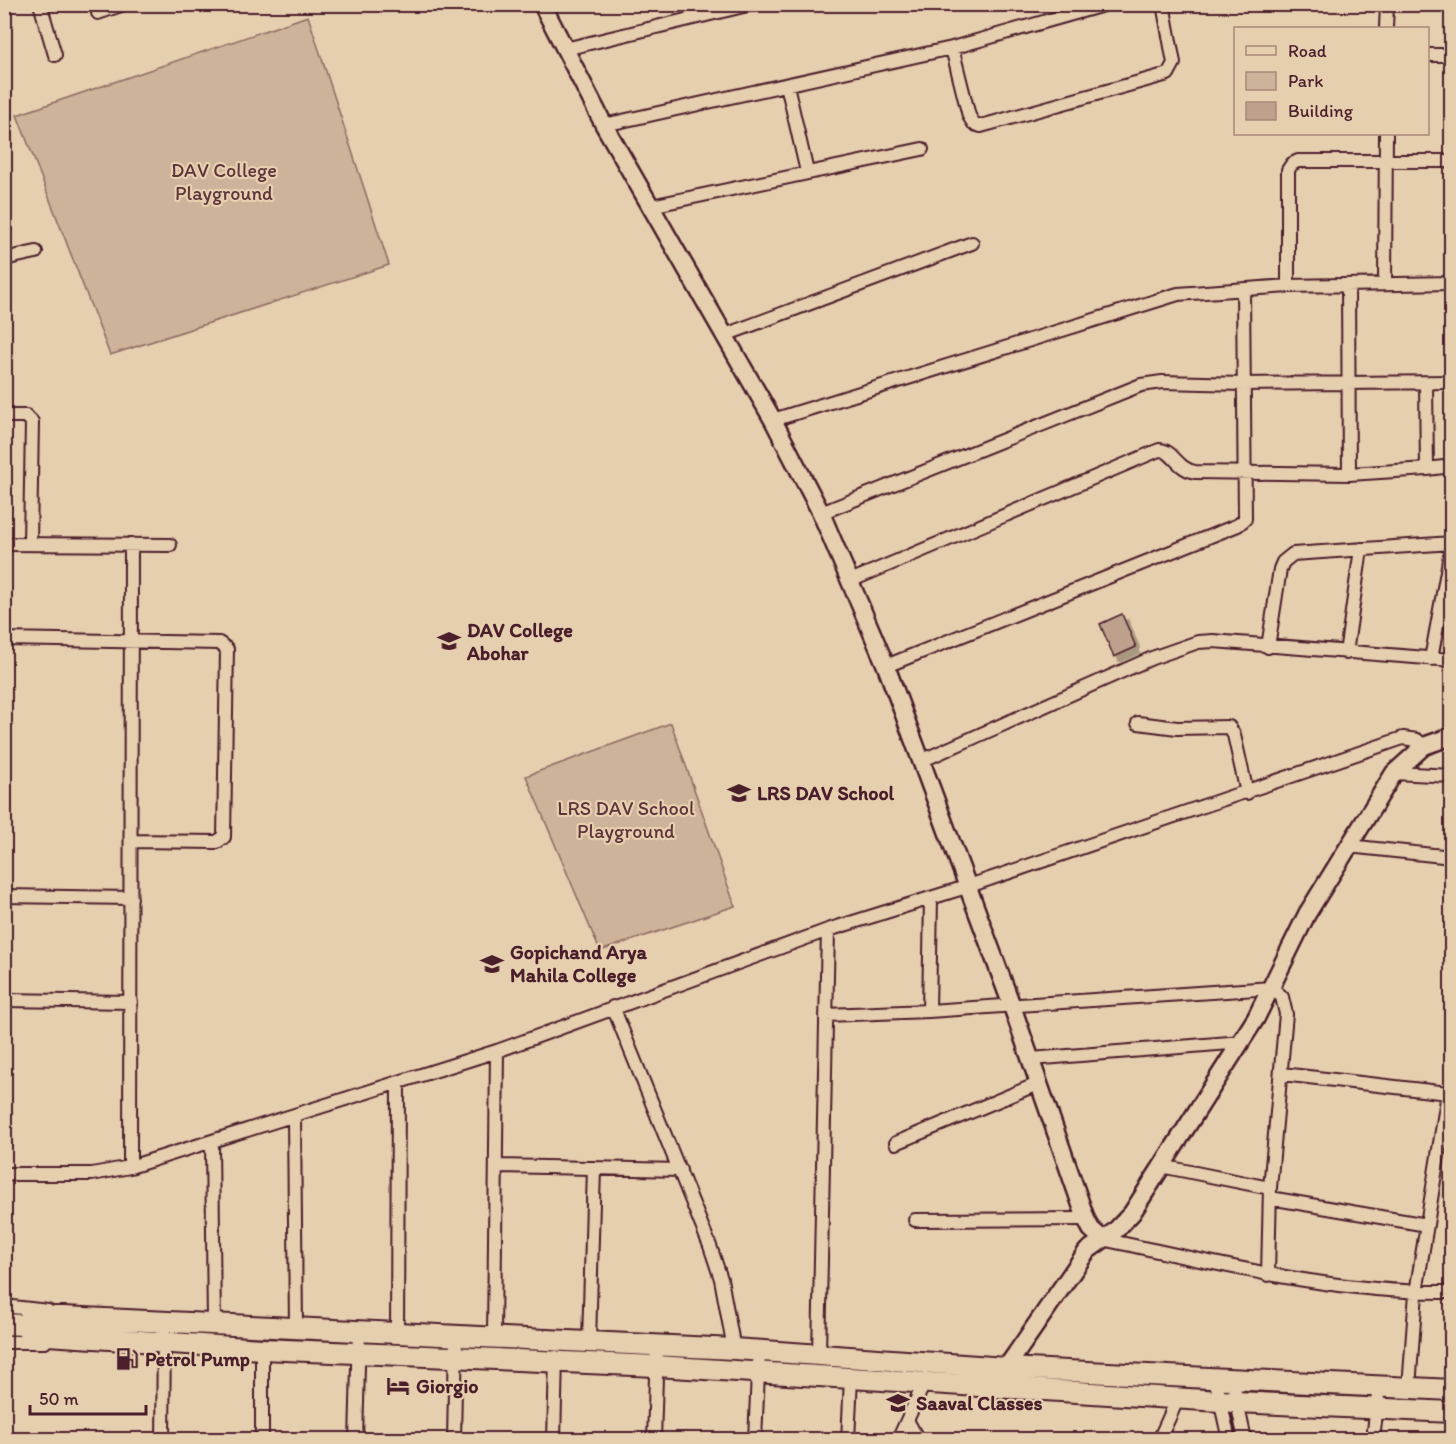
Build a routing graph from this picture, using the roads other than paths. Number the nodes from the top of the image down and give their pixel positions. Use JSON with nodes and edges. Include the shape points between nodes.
{"nodes":[{"id":1,"x":40,"y":4,"type":"edge"},
{"id":2,"x":124,"y":4,"type":"edge"},
{"id":3,"x":542,"y":4,"type":"edge"},
{"id":4,"x":752,"y":4,"type":"edge"},
{"id":5,"x":1107,"y":4,"type":"edge"},
{"id":6,"x":1163,"y":4,"type":"edge"},
{"id":7,"x":1387,"y":4,"type":"edge"},
{"id":8,"x":98,"y":13,"type":"dead end"},
{"id":9,"x":1386,"y":27,"type":"edge"},
{"id":10,"x":952,"y":48,"type":"junction"},
{"id":11,"x":565,"y":49,"type":"junction"},
{"id":12,"x":54,"y":55,"type":"dead end"},
{"id":13,"x":1429,"y":55,"type":"edge"},
{"id":14,"x":1452,"y":56,"type":"edge"},
{"id":15,"x":788,"y":85,"type":"junction"},
{"id":16,"x":604,"y":125,"type":"junction"},
{"id":17,"x":1386,"y":135,"type":"edge"},
{"id":18,"x":921,"y":149,"type":"dead end"},
{"id":19,"x":1386,"y":160,"type":"junction"},
{"id":20,"x":1452,"y":160,"type":"edge"},
{"id":21,"x":807,"y":172,"type":"junction"},
{"id":22,"x":651,"y":206,"type":"junction"},
{"id":23,"x":972,"y":243,"type":"dead end"},
{"id":24,"x":36,"y":252,"type":"dead end"},
{"id":25,"x":4,"y":259,"type":"edge"},
{"id":26,"x":1452,"y":283,"type":"edge"},
{"id":27,"x":1385,"y":284,"type":"junction"},
{"id":28,"x":1348,"y":285,"type":"junction"},
{"id":29,"x":1288,"y":286,"type":"junction"},
{"id":30,"x":1243,"y":289,"type":"junction"},
{"id":31,"x":725,"y":335,"type":"junction"},
{"id":32,"x":1452,"y":382,"type":"edge"},
{"id":33,"x":1426,"y":383,"type":"junction"},
{"id":34,"x":1243,"y":384,"type":"junction"},
{"id":35,"x":1348,"y":384,"type":"junction"},
{"id":36,"x":4,"y":416,"type":"edge"},
{"id":37,"x":773,"y":420,"type":"junction"},
{"id":38,"x":1452,"y":466,"type":"edge"},
{"id":39,"x":1427,"y":469,"type":"junction"},
{"id":40,"x":1246,"y":474,"type":"junction"},
{"id":41,"x":1348,"y":474,"type":"junction"},
{"id":42,"x":821,"y":513,"type":"junction"},
{"id":43,"x":4,"y":544,"type":"edge"},
{"id":44,"x":30,"y":544,"type":"junction"},
{"id":45,"x":131,"y":544,"type":"junction"},
{"id":46,"x":1452,"y":544,"type":"edge"},
{"id":47,"x":170,"y":545,"type":"dead end"},
{"id":48,"x":1361,"y":549,"type":"junction"},
{"id":49,"x":850,"y":581,"type":"junction"},
{"id":50,"x":4,"y":639,"type":"edge"},
{"id":51,"x":132,"y":641,"type":"junction"},
{"id":52,"x":1268,"y":647,"type":"junction"},
{"id":53,"x":1346,"y":653,"type":"junction"},
{"id":54,"x":1431,"y":659,"type":"junction"},
{"id":55,"x":1452,"y":660,"type":"edge"},
{"id":56,"x":886,"y":666,"type":"junction"},
{"id":57,"x":1138,"y":723,"type":"dead end"},
{"id":58,"x":1452,"y":736,"type":"edge"},
{"id":59,"x":1424,"y":746,"type":"junction"},
{"id":60,"x":921,"y":761,"type":"junction"},
{"id":61,"x":1394,"y":773,"type":"junction"},
{"id":62,"x":1452,"y":776,"type":"edge"},
{"id":63,"x":1247,"y":793,"type":"junction"},
{"id":64,"x":132,"y":841,"type":"junction"},
{"id":65,"x":1348,"y":846,"type":"junction"},
{"id":66,"x":1452,"y":857,"type":"edge"},
{"id":67,"x":966,"y":887,"type":"junction"},
{"id":68,"x":4,"y":896,"type":"edge"},
{"id":69,"x":131,"y":898,"type":"junction"},
{"id":70,"x":931,"y":899,"type":"junction"},
{"id":71,"x":828,"y":930,"type":"junction"},
{"id":72,"x":1272,"y":988,"type":"junction"},
{"id":73,"x":4,"y":1000,"type":"edge"},
{"id":74,"x":131,"y":1002,"type":"junction"},
{"id":75,"x":1012,"y":1006,"type":"junction"},
{"id":76,"x":613,"y":1007,"type":"junction"},
{"id":77,"x":929,"y":1011,"type":"junction"},
{"id":78,"x":826,"y":1015,"type":"junction"},
{"id":79,"x":1242,"y":1042,"type":"junction"},
{"id":80,"x":497,"y":1051,"type":"junction"},
{"id":81,"x":1031,"y":1059,"type":"junction"},
{"id":82,"x":1282,"y":1074,"type":"junction"},
{"id":83,"x":1040,"y":1083,"type":"junction"},
{"id":84,"x":398,"y":1084,"type":"junction"},
{"id":85,"x":1450,"y":1093,"type":"edge"},
{"id":86,"x":294,"y":1116,"type":"junction"},
{"id":87,"x":212,"y":1142,"type":"junction"},
{"id":88,"x":896,"y":1143,"type":"dead end"},
{"id":89,"x":496,"y":1166,"type":"junction"},
{"id":90,"x":1161,"y":1166,"type":"junction"},
{"id":91,"x":130,"y":1167,"type":"junction"},
{"id":92,"x":594,"y":1168,"type":"junction"},
{"id":93,"x":680,"y":1170,"type":"junction"},
{"id":94,"x":4,"y":1173,"type":"edge"},
{"id":95,"x":1270,"y":1193,"type":"junction"},
{"id":96,"x":1086,"y":1219,"type":"junction"},
{"id":97,"x":915,"y":1221,"type":"dead end"},
{"id":98,"x":1427,"y":1225,"type":"junction"},
{"id":99,"x":1102,"y":1239,"type":"junction"},
{"id":100,"x":1268,"y":1275,"type":"junction"},
{"id":101,"x":1452,"y":1292,"type":"edge"},
{"id":102,"x":1416,"y":1293,"type":"junction"},
{"id":103,"x":164,"y":1323,"type":"junction"},
{"id":104,"x":9,"y":1324,"type":"edge"},
{"id":105,"x":214,"y":1325,"type":"junction"},
{"id":106,"x":63,"y":1327,"type":"junction"},
{"id":107,"x":296,"y":1328,"type":"junction"},
{"id":108,"x":359,"y":1330,"type":"junction"},
{"id":109,"x":397,"y":1332,"type":"junction"},
{"id":110,"x":456,"y":1336,"type":"junction"},
{"id":111,"x":494,"y":1337,"type":"junction"},
{"id":112,"x":556,"y":1340,"type":"junction"},
{"id":113,"x":589,"y":1342,"type":"junction"},
{"id":114,"x":164,"y":1344,"type":"junction"},
{"id":115,"x":657,"y":1345,"type":"junction"},
{"id":116,"x":262,"y":1349,"type":"junction"},
{"id":117,"x":734,"y":1349,"type":"junction"},
{"id":118,"x":759,"y":1350,"type":"junction"},
{"id":119,"x":359,"y":1352,"type":"junction"},
{"id":120,"x":819,"y":1354,"type":"junction"},
{"id":121,"x":456,"y":1357,"type":"junction"},
{"id":122,"x":556,"y":1362,"type":"junction"},
{"id":123,"x":656,"y":1366,"type":"junction"},
{"id":124,"x":1006,"y":1368,"type":"junction"},
{"id":125,"x":757,"y":1372,"type":"junction"},
{"id":126,"x":928,"y":1373,"type":"junction"},
{"id":127,"x":1223,"y":1377,"type":"junction"},
{"id":128,"x":851,"y":1378,"type":"junction"},
{"id":129,"x":1379,"y":1386,"type":"junction"},
{"id":130,"x":1409,"y":1388,"type":"junction"},
{"id":131,"x":1452,"y":1390,"type":"edge"},
{"id":132,"x":1178,"y":1398,"type":"junction"},
{"id":133,"x":1228,"y":1401,"type":"junction"},
{"id":134,"x":1377,"y":1408,"type":"junction"},
{"id":135,"x":1452,"y":1412,"type":"edge"},
{"id":136,"x":908,"y":1422,"type":"junction"},
{"id":137,"x":163,"y":1440,"type":"edge"},
{"id":138,"x":262,"y":1440,"type":"edge"},
{"id":139,"x":356,"y":1440,"type":"edge"},
{"id":140,"x":454,"y":1440,"type":"edge"},
{"id":141,"x":554,"y":1440,"type":"edge"},
{"id":142,"x":654,"y":1440,"type":"edge"},
{"id":143,"x":755,"y":1440,"type":"edge"},
{"id":144,"x":848,"y":1440,"type":"edge"},
{"id":145,"x":898,"y":1440,"type":"edge"},
{"id":146,"x":918,"y":1440,"type":"edge"},
{"id":147,"x":1159,"y":1440,"type":"edge"},
{"id":148,"x":1229,"y":1440,"type":"edge"},
{"id":149,"x":1245,"y":1440,"type":"edge"},
{"id":150,"x":1373,"y":1440,"type":"edge"}],
"edges":[{"from":1,"to":12,"type":"street"},
{"from":2,"to":8,"type":"street"},
{"from":3,"to":11,"type":"street"},
{"from":4,"to":11,"type":"street"},
{"from":5,"to":10,"type":"street"},
{"from":6,"to":10,"type":"street","via":[[1174,63],[1168,74],[981,126],[969,116]]},
{"from":7,"to":9,"type":"street"},
{"from":10,"to":15,"type":"street"},
{"from":11,"to":16,"type":"street"},
{"from":13,"to":14,"type":"street"},
{"from":15,"to":16,"type":"street"},
{"from":15,"to":21,"type":"street"},
{"from":16,"to":22,"type":"street"},
{"from":17,"to":19,"type":"street"},
{"from":18,"to":21,"type":"street"},
{"from":19,"to":20,"type":"street"},
{"from":19,"to":27,"type":"street"},
{"from":19,"to":29,"type":"street","via":[[1292,164],[1288,170]]},
{"from":21,"to":22,"type":"street"},
{"from":22,"to":31,"type":"street"},
{"from":23,"to":31,"type":"street"},
{"from":24,"to":25,"type":"street"},
{"from":26,"to":27,"type":"street"},
{"from":27,"to":28,"type":"street"},
{"from":28,"to":29,"type":"street"},
{"from":28,"to":35,"type":"street"},
{"from":29,"to":30,"type":"street"},
{"from":30,"to":34,"type":"street"},
{"from":30,"to":37,"type":"street","via":[[1167,297]]},
{"from":31,"to":37,"type":"street"},
{"from":32,"to":33,"type":"street"},
{"from":33,"to":35,"type":"street"},
{"from":33,"to":39,"type":"street"},
{"from":34,"to":35,"type":"street"},
{"from":34,"to":40,"type":"street"},
{"from":34,"to":42,"type":"street","via":[[1140,384]]},
{"from":35,"to":41,"type":"street"},
{"from":36,"to":44,"type":"street","via":[[26,416],[32,422]]},
{"from":37,"to":42,"type":"street"},
{"from":38,"to":39,"type":"street"},
{"from":39,"to":41,"type":"street"},
{"from":40,"to":41,"type":"street"},
{"from":40,"to":49,"type":"street","via":[[1185,470],[1169,452],[1159,450]]},
{"from":40,"to":56,"type":"street","via":[[1247,514],[1242,522]]},
{"from":42,"to":49,"type":"street"},
{"from":43,"to":44,"type":"street"},
{"from":44,"to":45,"type":"street"},
{"from":45,"to":47,"type":"street"},
{"from":45,"to":51,"type":"street"},
{"from":46,"to":48,"type":"street"},
{"from":46,"to":54,"type":"street"},
{"from":48,"to":52,"type":"street","via":[[1293,554],[1283,562]]},
{"from":48,"to":53,"type":"street"},
{"from":49,"to":56,"type":"street"},
{"from":50,"to":51,"type":"street"},
{"from":51,"to":64,"type":"street"},
{"from":51,"to":64,"type":"street","via":[[219,643],[227,653],[224,837],[217,842]]},
{"from":52,"to":53,"type":"street"},
{"from":52,"to":60,"type":"street","via":[[1198,642],[1152,658]]},
{"from":53,"to":54,"type":"street"},
{"from":54,"to":55,"type":"street"},
{"from":56,"to":60,"type":"street"},
{"from":57,"to":63,"type":"street","via":[[1177,728],[1229,727]]},
{"from":58,"to":59,"type":"street"},
{"from":59,"to":61,"type":"street"},
{"from":59,"to":63,"type":"street","via":[[1417,740],[1403,738]]},
{"from":60,"to":67,"type":"street"},
{"from":61,"to":62,"type":"street"},
{"from":61,"to":65,"type":"street"},
{"from":63,"to":67,"type":"street"},
{"from":64,"to":69,"type":"street"},
{"from":65,"to":66,"type":"street"},
{"from":65,"to":72,"type":"street","via":[[1307,914]]},
{"from":67,"to":70,"type":"street"},
{"from":67,"to":75,"type":"street"},
{"from":68,"to":69,"type":"street"},
{"from":69,"to":74,"type":"street"},
{"from":70,"to":71,"type":"street"},
{"from":70,"to":77,"type":"street"},
{"from":71,"to":76,"type":"street"},
{"from":71,"to":78,"type":"street"},
{"from":72,"to":75,"type":"street"},
{"from":72,"to":79,"type":"street"},
{"from":72,"to":82,"type":"street","via":[[1285,1004]]},
{"from":73,"to":74,"type":"street"},
{"from":74,"to":91,"type":"street"},
{"from":75,"to":77,"type":"street"},
{"from":75,"to":81,"type":"street"},
{"from":76,"to":80,"type":"street"},
{"from":76,"to":93,"type":"street"},
{"from":77,"to":78,"type":"street"},
{"from":78,"to":120,"type":"street"},
{"from":79,"to":81,"type":"street"},
{"from":79,"to":90,"type":"street"},
{"from":80,"to":84,"type":"street"},
{"from":80,"to":89,"type":"street"},
{"from":81,"to":83,"type":"street"},
{"from":82,"to":85,"type":"street"},
{"from":82,"to":95,"type":"street"},
{"from":83,"to":88,"type":"street"},
{"from":83,"to":96,"type":"street"},
{"from":84,"to":86,"type":"street"},
{"from":84,"to":109,"type":"street"},
{"from":85,"to":98,"type":"street"},
{"from":86,"to":87,"type":"street"},
{"from":86,"to":107,"type":"street"},
{"from":87,"to":91,"type":"street"},
{"from":87,"to":105,"type":"street"},
{"from":89,"to":92,"type":"street"},
{"from":89,"to":111,"type":"street"},
{"from":90,"to":95,"type":"street"},
{"from":90,"to":99,"type":"street","via":[[1128,1218]]},
{"from":91,"to":94,"type":"street","via":[[92,1174]]},
{"from":92,"to":93,"type":"street"},
{"from":92,"to":113,"type":"street"},
{"from":93,"to":117,"type":"street","via":[[721,1279]]},
{"from":95,"to":98,"type":"street"},
{"from":95,"to":100,"type":"street"},
{"from":96,"to":97,"type":"street"},
{"from":96,"to":99,"type":"street"},
{"from":98,"to":102,"type":"street"},
{"from":99,"to":100,"type":"street"},
{"from":99,"to":124,"type":"street","via":[[1087,1251]]},
{"from":100,"to":102,"type":"street"},
{"from":101,"to":102,"type":"street"},
{"from":102,"to":130,"type":"street"},
{"from":103,"to":105,"type":"main road"},
{"from":103,"to":106,"type":"main road"},
{"from":103,"to":114,"type":"street"},
{"from":104,"to":106,"type":"main road","via":[[34,1317]]},
{"from":105,"to":107,"type":"main road"},
{"from":106,"to":114,"type":"main road"},
{"from":107,"to":108,"type":"main road"},
{"from":108,"to":109,"type":"main road"},
{"from":108,"to":119,"type":"street"},
{"from":109,"to":110,"type":"main road"},
{"from":110,"to":111,"type":"main road"},
{"from":110,"to":121,"type":"street"},
{"from":111,"to":112,"type":"main road"},
{"from":112,"to":113,"type":"main road"},
{"from":112,"to":122,"type":"street"},
{"from":113,"to":115,"type":"main road"},
{"from":114,"to":116,"type":"main road"},
{"from":114,"to":137,"type":"street"},
{"from":115,"to":117,"type":"main road"},
{"from":115,"to":123,"type":"street"},
{"from":116,"to":119,"type":"main road"},
{"from":116,"to":138,"type":"street"},
{"from":117,"to":118,"type":"main road"},
{"from":118,"to":120,"type":"main road"},
{"from":118,"to":125,"type":"street"},
{"from":119,"to":121,"type":"main road"},
{"from":119,"to":139,"type":"street"},
{"from":120,"to":126,"type":"main road"},
{"from":121,"to":122,"type":"main road"},
{"from":121,"to":140,"type":"street"},
{"from":122,"to":123,"type":"main road"},
{"from":122,"to":141,"type":"street"},
{"from":123,"to":125,"type":"main road"},
{"from":123,"to":142,"type":"street"},
{"from":124,"to":126,"type":"main road"},
{"from":124,"to":127,"type":"main road"},
{"from":125,"to":128,"type":"main road"},
{"from":125,"to":143,"type":"street"},
{"from":126,"to":128,"type":"main road"},
{"from":126,"to":132,"type":"main road"},
{"from":126,"to":136,"type":"street"},
{"from":127,"to":129,"type":"main road"},
{"from":127,"to":133,"type":"street"},
{"from":128,"to":144,"type":"street"},
{"from":129,"to":130,"type":"main road"},
{"from":129,"to":134,"type":"street"},
{"from":130,"to":131,"type":"main road"},
{"from":132,"to":133,"type":"main road"},
{"from":132,"to":147,"type":"street"},
{"from":133,"to":134,"type":"main road"},
{"from":133,"to":148,"type":"street"},
{"from":133,"to":149,"type":"street"},
{"from":134,"to":135,"type":"main road"},
{"from":134,"to":150,"type":"street"},
{"from":136,"to":145,"type":"street"},
{"from":136,"to":146,"type":"street"}]}
